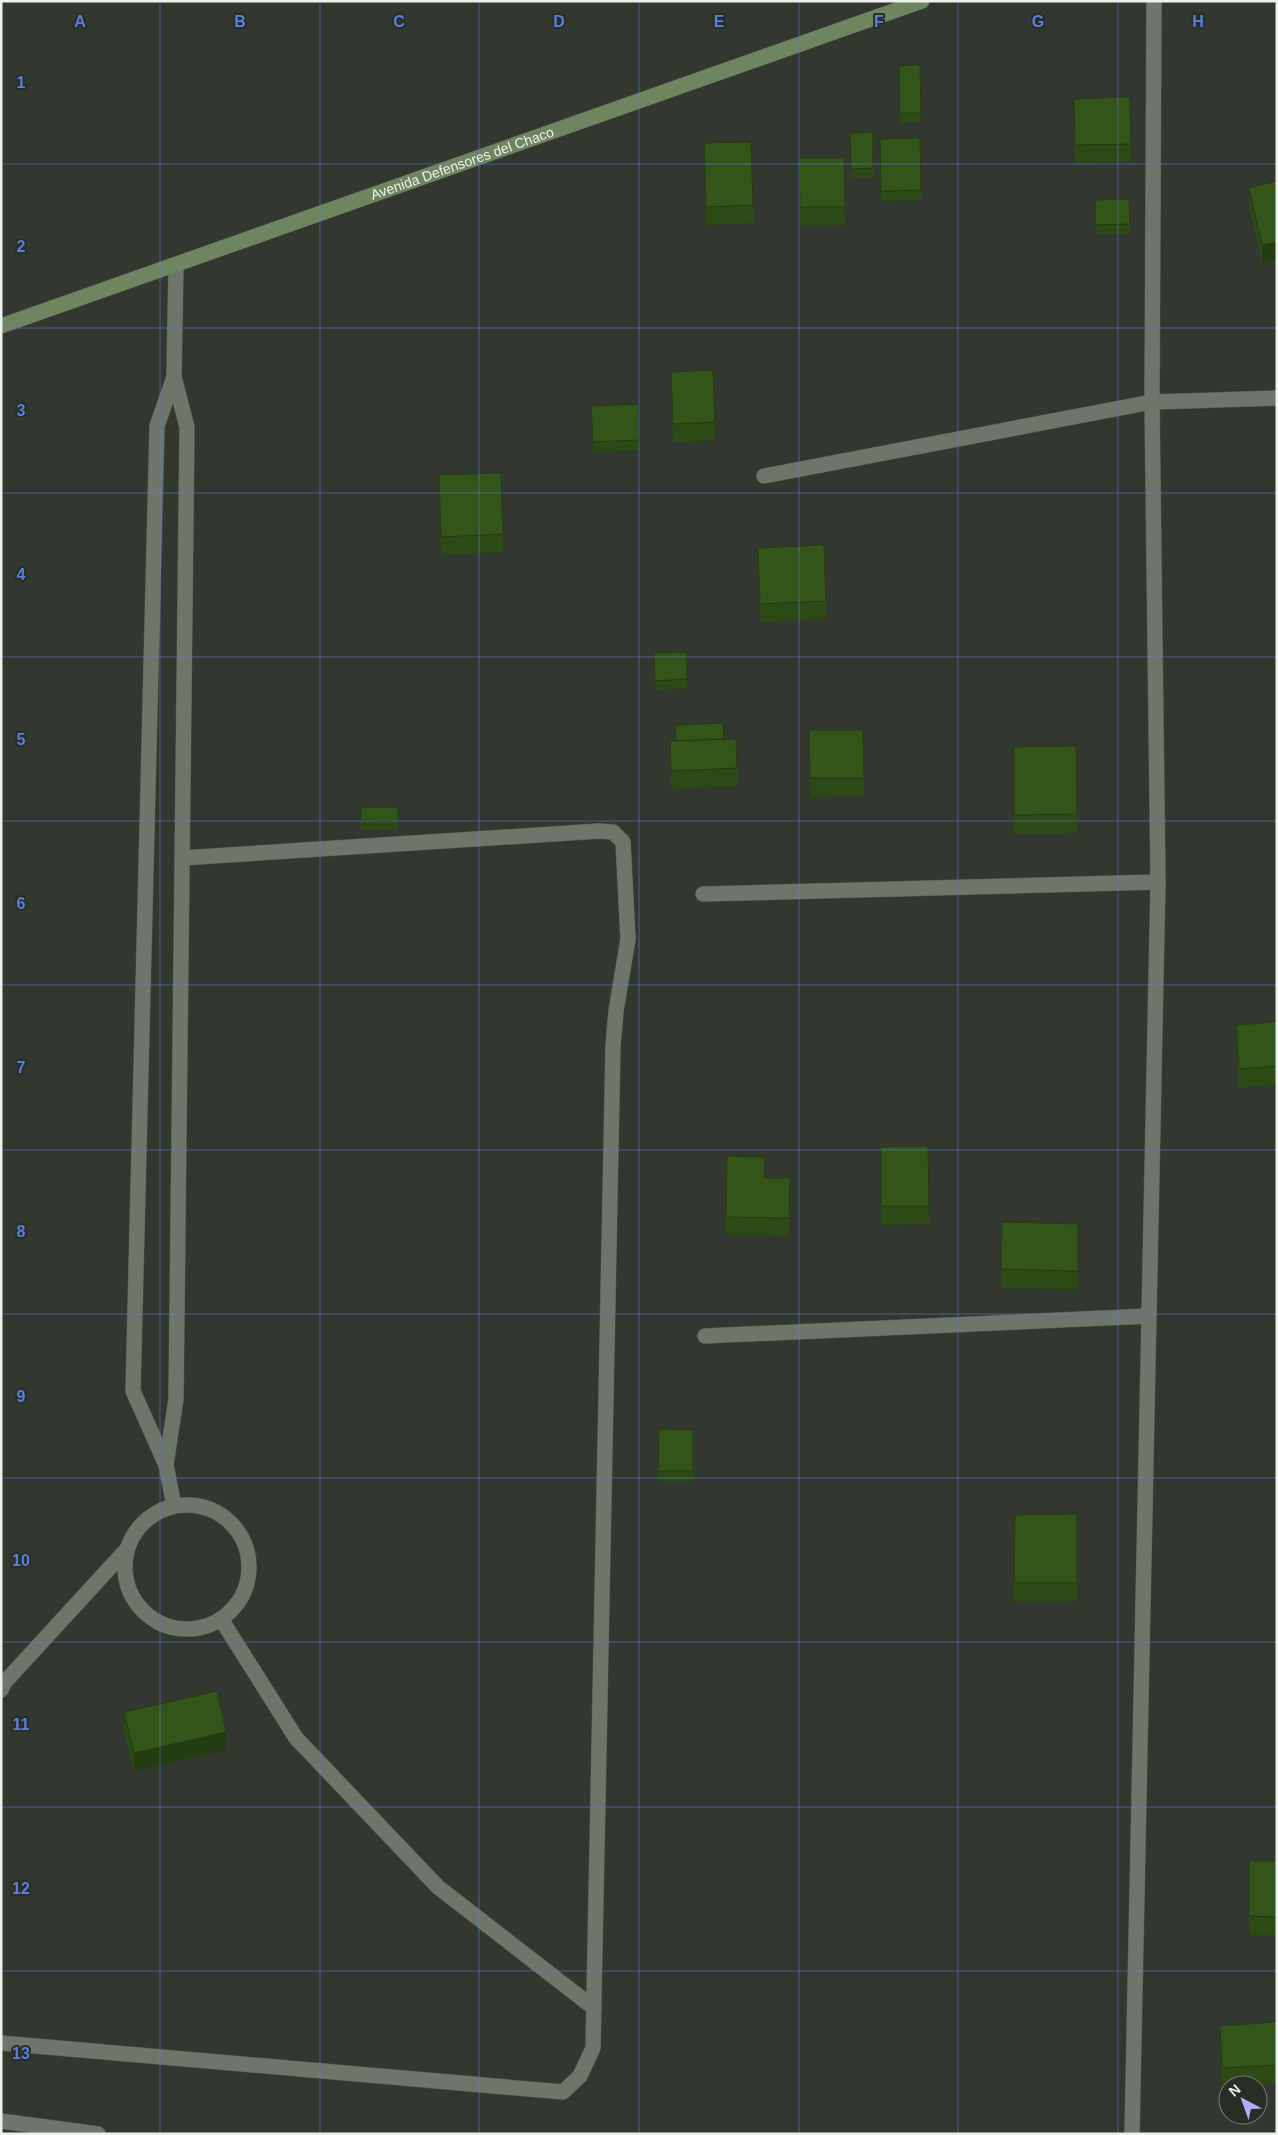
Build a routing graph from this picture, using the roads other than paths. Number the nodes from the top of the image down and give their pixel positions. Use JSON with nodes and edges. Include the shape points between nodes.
{"nodes":[{"id":1,"x":922,"y":1,"type":"edge"},
{"id":2,"x":1154,"y":1,"type":"edge"},
{"id":3,"x":176,"y":265,"type":"junction"},
{"id":4,"x":1,"y":326,"type":"edge"},
{"id":5,"x":174,"y":377,"type":"junction"},
{"id":6,"x":1277,"y":398,"type":"edge"},
{"id":7,"x":1152,"y":402,"type":"junction"},
{"id":8,"x":764,"y":476,"type":"dead end"},
{"id":9,"x":182,"y":858,"type":"junction"},
{"id":10,"x":1158,"y":882,"type":"junction"},
{"id":11,"x":703,"y":894,"type":"dead end"},
{"id":12,"x":1148,"y":1316,"type":"junction"},
{"id":13,"x":705,"y":1336,"type":"dead end"},
{"id":14,"x":166,"y":1465,"type":"junction"},
{"id":15,"x":174,"y":1506,"type":"junction"},
{"id":16,"x":127,"y":1549,"type":"junction"},
{"id":17,"x":221,"y":1619,"type":"junction"},
{"id":18,"x":1,"y":1690,"type":"edge"},
{"id":19,"x":594,"y":2008,"type":"junction"},
{"id":20,"x":1,"y":2043,"type":"edge"},
{"id":21,"x":1,"y":2121,"type":"edge"},
{"id":22,"x":98,"y":2134,"type":"edge"},
{"id":23,"x":1132,"y":2134,"type":"edge"}],
"edges":[{"from":1,"to":3,"type":"main road","name":"Avenida Defensores del Chaco"},
{"from":2,"to":7,"type":"street"},
{"from":3,"to":4,"type":"main road","name":"Avenida Defensores del Chaco"},
{"from":3,"to":5,"type":"street"},
{"from":5,"to":9,"type":"street","via":[[187,427]]},
{"from":5,"to":14,"type":"street","via":[[157,426],[133,1391]]},
{"from":6,"to":7,"type":"street"},
{"from":7,"to":8,"type":"street"},
{"from":7,"to":10,"type":"street"},
{"from":9,"to":14,"type":"street","via":[[176,1399]]},
{"from":9,"to":19,"type":"street","via":[[599,830],[613,832],[623,842],[628,939],[613,1046]]},
{"from":10,"to":11,"type":"street"},
{"from":10,"to":12,"type":"street"},
{"from":12,"to":13,"type":"street"},
{"from":12,"to":23,"type":"street"},
{"from":14,"to":15,"type":"street"},
{"from":15,"to":16,"type":"street","via":[[153,1515],[137,1530]]},
{"from":15,"to":17,"type":"street","via":[[195,1505],[215,1511],[233,1524],[245,1542],[250,1564],[247,1585],[237,1605]]},
{"from":16,"to":17,"type":"street","via":[[125,1571],[129,1592],[141,1610],[159,1623],[180,1630],[202,1628]]},
{"from":16,"to":18,"type":"street","via":[[53,1628]]},
{"from":17,"to":19,"type":"street","via":[[296,1738],[438,1887]]},
{"from":19,"to":20,"type":"street","via":[[593,2048],[580,2076],[563,2092]]},
{"from":21,"to":22,"type":"street"}]}
